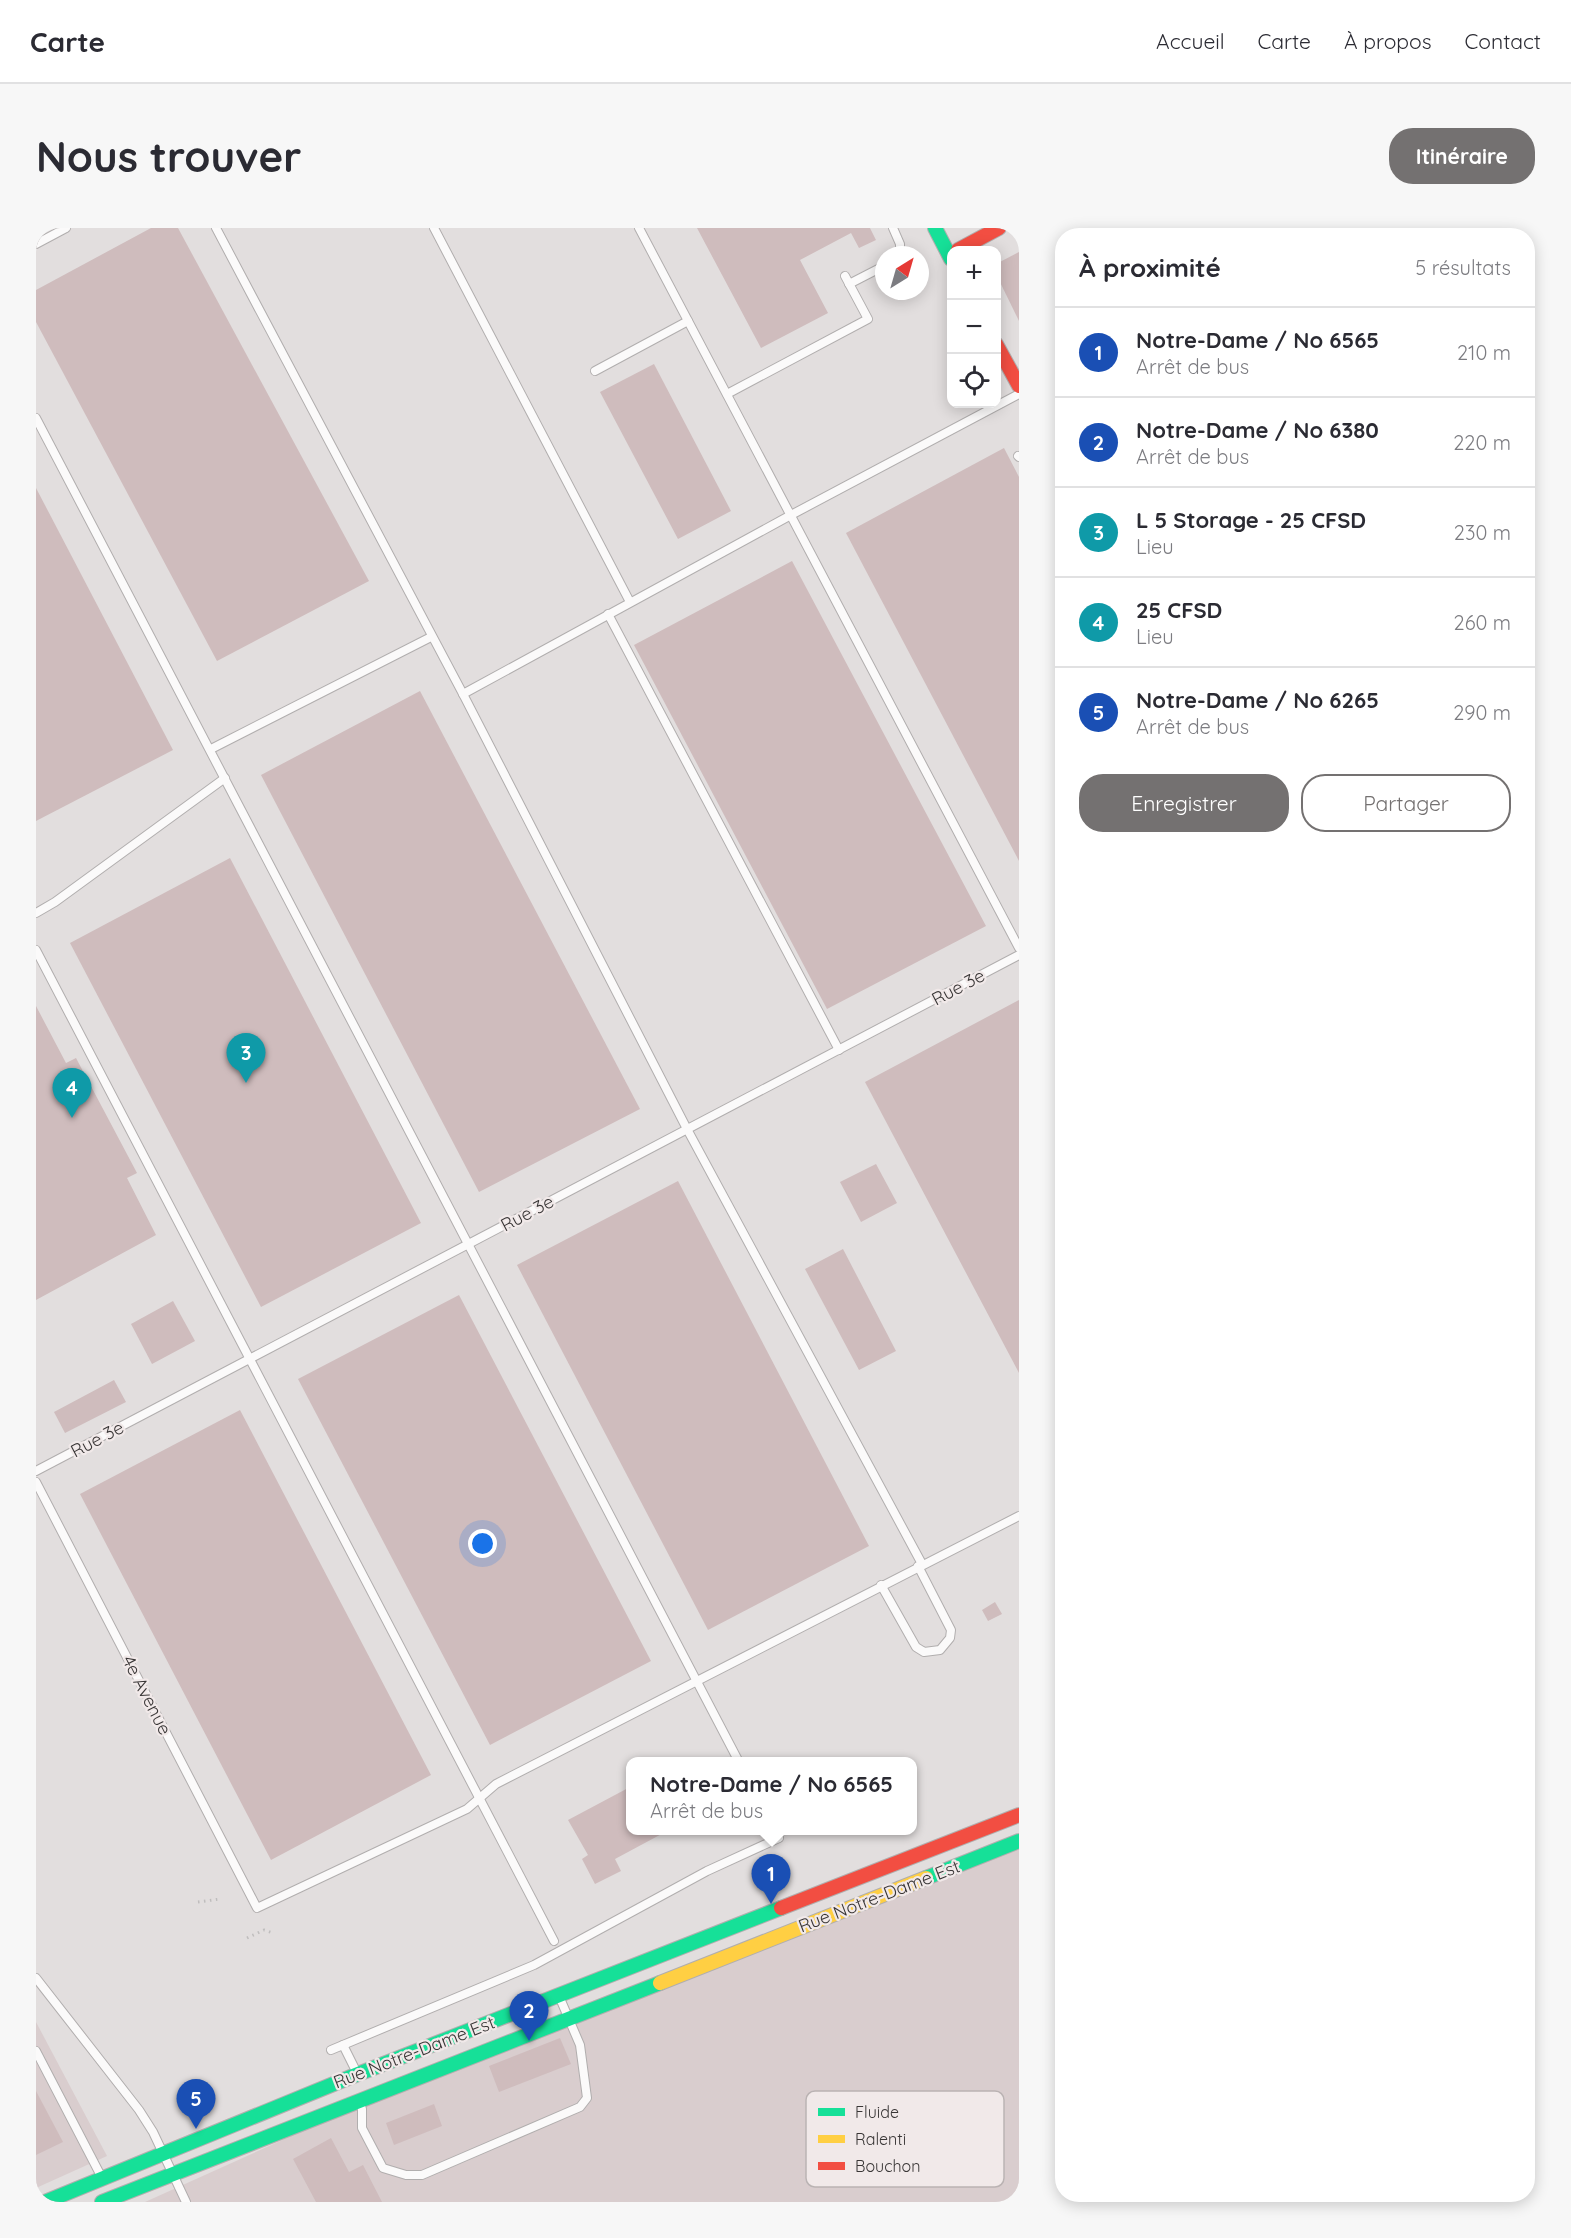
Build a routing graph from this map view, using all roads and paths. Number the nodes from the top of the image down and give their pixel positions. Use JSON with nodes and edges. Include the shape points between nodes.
{"nodes":[{"id":1,"x":66,"y":228,"type":"edge"},
{"id":2,"x":216,"y":228,"type":"edge"},
{"id":3,"x":434,"y":228,"type":"edge"},
{"id":4,"x":639,"y":228,"type":"edge"},
{"id":5,"x":893,"y":228,"type":"edge"},
{"id":6,"x":935,"y":228,"type":"edge"},
{"id":7,"x":999,"y":228,"type":"edge"},
{"id":8,"x":36,"y":244,"type":"edge"},
{"id":9,"x":900,"y":246,"type":"edge"},
{"id":10,"x":965,"y":246,"type":"edge"},
{"id":11,"x":947,"y":251,"type":"edge"},
{"id":12,"x":875,"y":269,"type":"edge"},
{"id":13,"x":688,"y":321,"type":"junction"},
{"id":14,"x":1001,"y":353,"type":"edge"},
{"id":15,"x":595,"y":371,"type":"dead end"},
{"id":16,"x":1019,"y":387,"type":"edge"},
{"id":17,"x":727,"y":394,"type":"junction"},
{"id":18,"x":1019,"y":394,"type":"edge"},
{"id":19,"x":36,"y":418,"type":"edge"},
{"id":20,"x":791,"y":515,"type":"junction"},
{"id":21,"x":630,"y":602,"type":"junction"},
{"id":22,"x":608,"y":614,"type":"junction"},
{"id":23,"x":430,"y":637,"type":"junction"},
{"id":24,"x":463,"y":694,"type":"junction"},
{"id":25,"x":211,"y":749,"type":"junction"},
{"id":26,"x":225,"y":778,"type":"junction"},
{"id":27,"x":36,"y":913,"type":"edge"},
{"id":28,"x":1019,"y":948,"type":"edge"},
{"id":29,"x":36,"y":950,"type":"edge"},
{"id":30,"x":1019,"y":955,"type":"edge"},
{"id":31,"x":839,"y":1050,"type":"junction"},
{"id":32,"x":687,"y":1129,"type":"junction"},
{"id":33,"x":468,"y":1244,"type":"junction"},
{"id":34,"x":250,"y":1358,"type":"junction"},
{"id":35,"x":36,"y":1471,"type":"edge"},
{"id":36,"x":36,"y":1482,"type":"edge"},
{"id":37,"x":1019,"y":1516,"type":"edge"},
{"id":38,"x":920,"y":1565,"type":"junction"},
{"id":39,"x":881,"y":1585,"type":"junction"},
{"id":40,"x":697,"y":1682,"type":"junction"},
{"id":41,"x":737,"y":1757,"type":"edge"},
{"id":42,"x":480,"y":1798,"type":"junction"},
{"id":43,"x":1019,"y":1815,"type":"edge"},
{"id":44,"x":778,"y":1835,"type":"edge"},
{"id":45,"x":1019,"y":1841,"type":"edge"},
{"id":46,"x":220,"y":1899,"type":"dead end"},
{"id":47,"x":198,"y":1902,"type":"dead end"},
{"id":48,"x":273,"y":1933,"type":"dead end"},
{"id":49,"x":247,"y":1938,"type":"dead end"},
{"id":50,"x":554,"y":1941,"type":"dead end"},
{"id":51,"x":36,"y":1978,"type":"edge"},
{"id":52,"x":559,"y":1995,"type":"junction"},
{"id":53,"x":569,"y":2018,"type":"junction"},
{"id":54,"x":343,"y":2045,"type":"junction"},
{"id":55,"x":331,"y":2050,"type":"dead end"},
{"id":56,"x":36,"y":2051,"type":"edge"},
{"id":57,"x":352,"y":2076,"type":"junction"},
{"id":58,"x":358,"y":2101,"type":"junction"},
{"id":59,"x":163,"y":2152,"type":"junction"},
{"id":60,"x":173,"y":2173,"type":"junction"},
{"id":61,"x":102,"y":2177,"type":"junction"},
{"id":62,"x":45,"y":2202,"type":"edge"},
{"id":63,"x":102,"y":2202,"type":"edge"},
{"id":64,"x":186,"y":2202,"type":"edge"}],
"edges":[{"from":1,"to":8,"type":"lane"},
{"from":2,"to":23,"type":"lane"},
{"from":3,"to":21,"type":"lane"},
{"from":4,"to":13,"type":"lane"},
{"from":5,"to":9,"type":"lane"},
{"from":6,"to":11,"type":"main road"},
{"from":7,"to":10,"type":"main road"},
{"from":12,"to":17,"type":"lane","via":[[847,280],[868,319]]},
{"from":13,"to":15,"type":"lane"},
{"from":13,"to":17,"type":"lane"},
{"from":14,"to":16,"type":"main road"},
{"from":17,"to":20,"type":"lane"},
{"from":18,"to":20,"type":"lane"},
{"from":19,"to":25,"type":"lane"},
{"from":20,"to":21,"type":"lane"},
{"from":20,"to":28,"type":"lane"},
{"from":21,"to":22,"type":"lane"},
{"from":22,"to":24,"type":"lane"},
{"from":22,"to":31,"type":"lane"},
{"from":23,"to":24,"type":"lane"},
{"from":23,"to":25,"type":"lane"},
{"from":24,"to":32,"type":"lane"},
{"from":25,"to":26,"type":"lane"},
{"from":26,"to":27,"type":"lane"},
{"from":26,"to":33,"type":"lane"},
{"from":29,"to":34,"type":"lane"},
{"from":30,"to":31,"type":"lane","name":"Rue 3e"},
{"from":31,"to":32,"type":"lane","name":"Rue 3e"},
{"from":32,"to":33,"type":"lane","name":"Rue 3e"},
{"from":32,"to":38,"type":"lane"},
{"from":33,"to":34,"type":"lane","name":"Rue 3e"},
{"from":33,"to":40,"type":"lane"},
{"from":34,"to":35,"type":"lane","name":"Rue 3e"},
{"from":34,"to":42,"type":"lane"},
{"from":36,"to":42,"type":"lane","name":"4e Avenue","via":[[257,1908],[467,1809]]},
{"from":37,"to":38,"type":"lane"},
{"from":38,"to":39,"type":"lane"},
{"from":38,"to":39,"type":"lane","via":[[951,1630],[940,1650],[924,1652],[916,1647]]},
{"from":39,"to":40,"type":"lane"},
{"from":40,"to":41,"type":"lane"},
{"from":40,"to":42,"type":"lane","via":[[496,1784]]},
{"from":42,"to":50,"type":"lane"},
{"from":43,"to":52,"type":"main road","name":"Rue Notre-Dame Est"},
{"from":44,"to":54,"type":"lane","via":[[779,1838],[707,1871],[534,1965]]},
{"from":45,"to":53,"type":"main road","name":"Rue Notre-Dame Est"},
{"from":46,"to":47,"type":"path"},
{"from":48,"to":49,"type":"path","via":[[264,1930]]},
{"from":51,"to":59,"type":"lane","via":[[139,2110]]},
{"from":52,"to":53,"type":"lane"},
{"from":52,"to":57,"type":"main road","name":"Rue Notre-Dame Est"},
{"from":53,"to":58,"type":"main road","name":"Rue Notre-Dame Est"},
{"from":53,"to":58,"type":"lane","via":[[580,2045],[587,2098],[580,2108],[422,2175],[383,2168],[362,2128]]},
{"from":54,"to":55,"type":"lane"},
{"from":54,"to":57,"type":"lane"},
{"from":56,"to":61,"type":"lane"},
{"from":57,"to":58,"type":"main road"},
{"from":57,"to":59,"type":"main road","name":"Rue Notre-Dame Est"},
{"from":58,"to":60,"type":"main road","name":"Rue Notre-Dame Est"},
{"from":59,"to":60,"type":"lane"},
{"from":59,"to":61,"type":"main road","name":"Rue Notre-Dame Est"},
{"from":60,"to":63,"type":"main road","name":"Rue Notre-Dame Est"},
{"from":60,"to":64,"type":"lane"},
{"from":61,"to":62,"type":"main road","name":"Rue Notre-Dame Est"}]}
